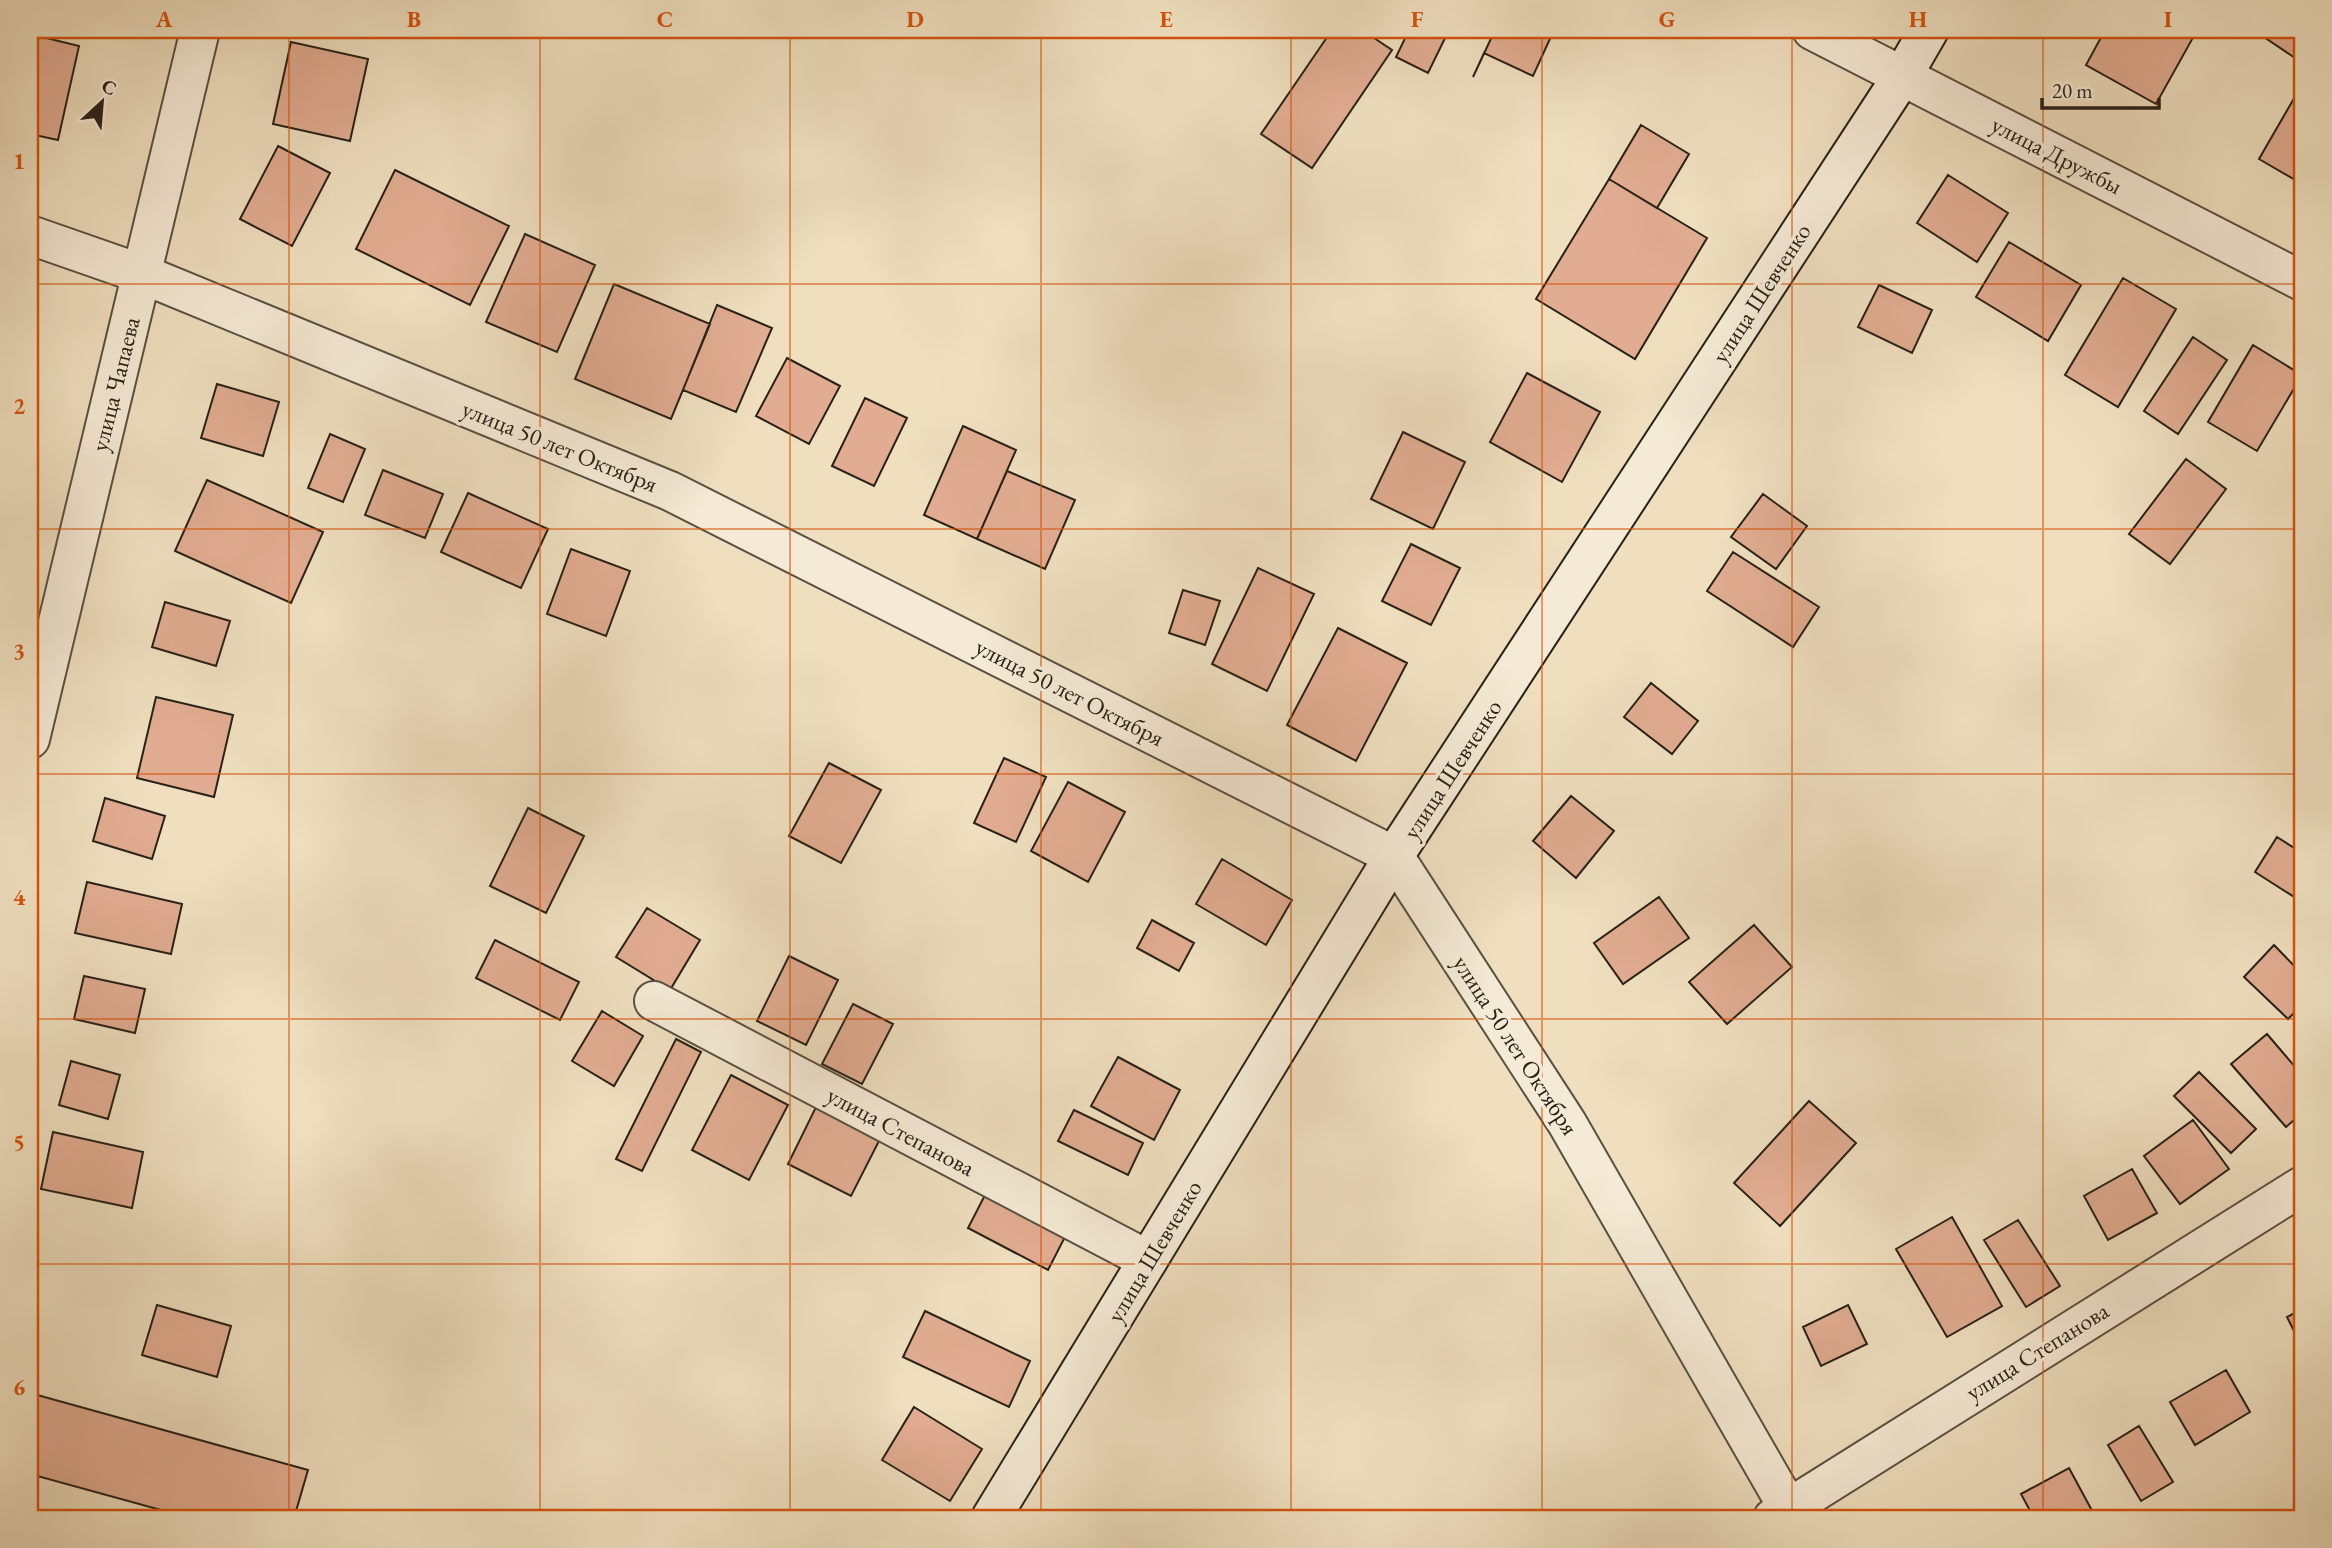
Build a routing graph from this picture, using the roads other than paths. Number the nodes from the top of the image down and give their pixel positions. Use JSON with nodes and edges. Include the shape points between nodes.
{"nodes":[{"id":1,"x":200,"y":30,"type":"edge"},
{"id":2,"x":1812,"y":30,"type":"edge"},
{"id":3,"x":1929,"y":30,"type":"edge"},
{"id":4,"x":1903,"y":75,"type":"junction"},
{"id":5,"x":30,"y":235,"type":"edge"},
{"id":6,"x":142,"y":274,"type":"junction"},
{"id":7,"x":2302,"y":281,"type":"edge"},
{"id":8,"x":30,"y":739,"type":"edge"},
{"id":9,"x":1394,"y":856,"type":"junction"},
{"id":10,"x":654,"y":1001,"type":"dead end"},
{"id":11,"x":2302,"y":1186,"type":"edge"},
{"id":12,"x":1148,"y":1260,"type":"junction"},
{"id":13,"x":1785,"y":1514,"type":"edge"},
{"id":14,"x":991,"y":1518,"type":"edge"}],
"edges":[{"from":1,"to":6,"type":"street","name":"улица Чапаева"},
{"from":2,"to":4,"type":"street","name":"улица Дружбы"},
{"from":3,"to":4,"type":"street","name":"улица Шевченко"},
{"from":4,"to":7,"type":"street","name":"улица Дружбы"},
{"from":4,"to":9,"type":"street","name":"улица Шевченко"},
{"from":5,"to":6,"type":"street","name":"улица 50 лет Октября"},
{"from":6,"to":8,"type":"street","name":"улица Чапаева"},
{"from":6,"to":9,"type":"street","name":"улица 50 лет Октября","via":[[670,491]]},
{"from":9,"to":12,"type":"street","name":"улица Шевченко"},
{"from":9,"to":13,"type":"street","name":"улица 50 лет Октября","via":[[1567,1123]]},
{"from":10,"to":12,"type":"street","name":"улица Степанова"},
{"from":11,"to":13,"type":"street","name":"улица Степанова"},
{"from":12,"to":14,"type":"street","name":"улица Шевченко"}]}
